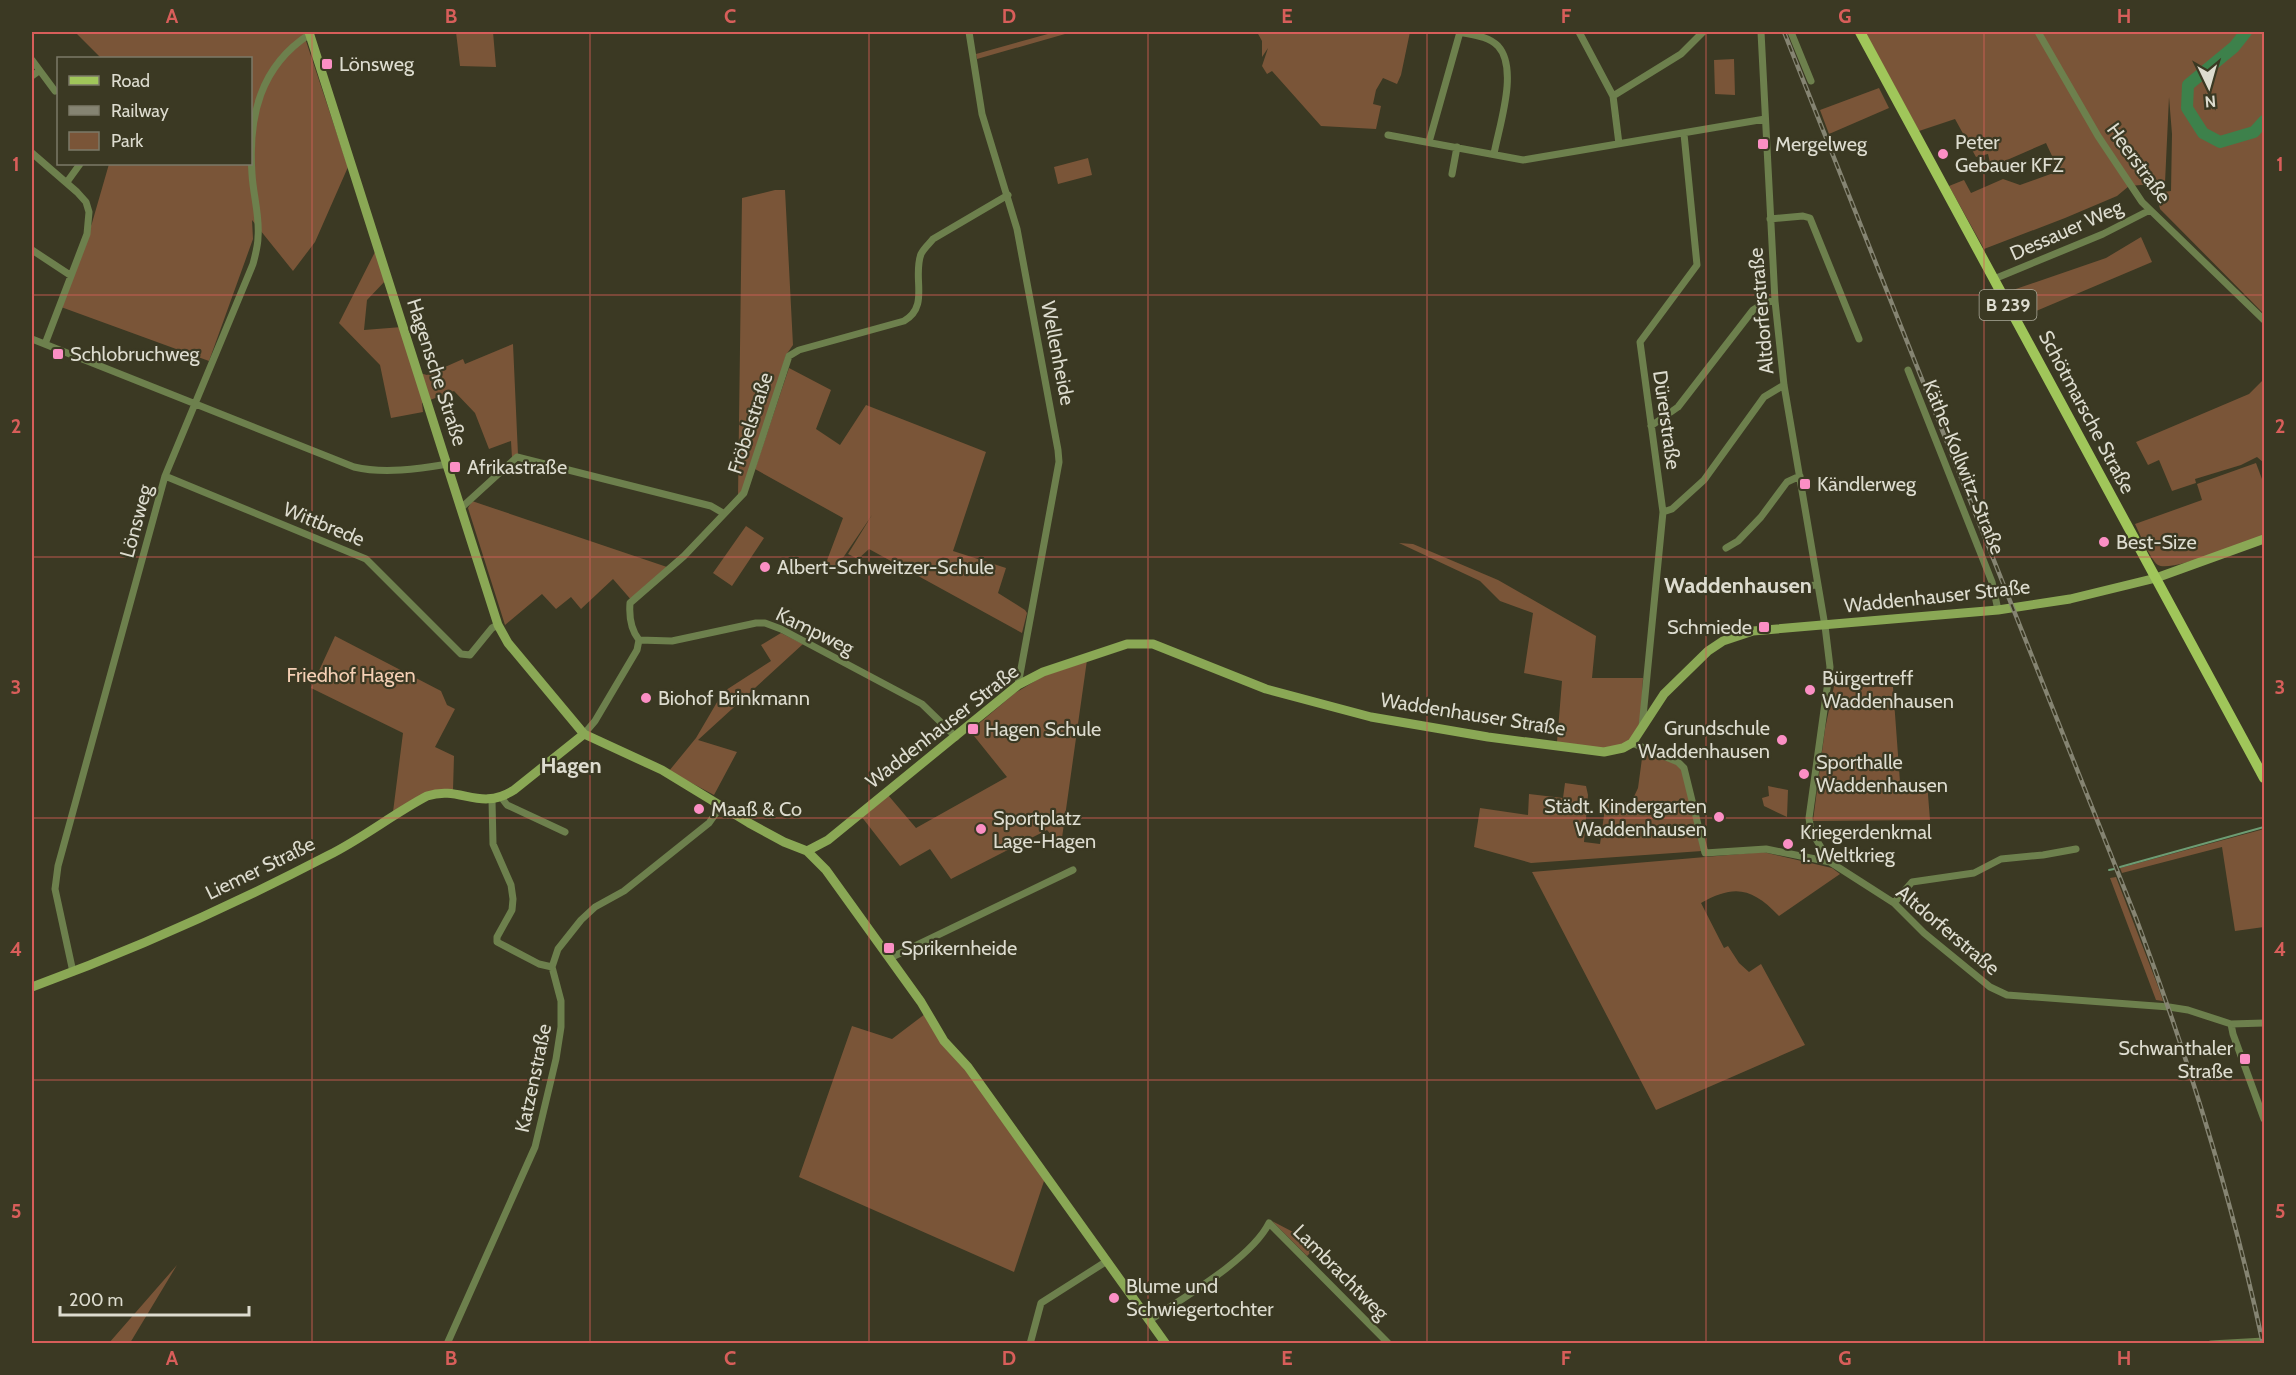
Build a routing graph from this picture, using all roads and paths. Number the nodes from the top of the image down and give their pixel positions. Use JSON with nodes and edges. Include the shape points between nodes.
{"nodes":[{"id":1,"x":969,"y":32,"type":"edge"},
{"id":2,"x":1460,"y":32,"type":"edge"},
{"id":3,"x":1579,"y":32,"type":"edge"},
{"id":4,"x":1703,"y":32,"type":"edge"},
{"id":5,"x":1761,"y":32,"type":"edge"},
{"id":6,"x":1791,"y":32,"type":"edge"},
{"id":7,"x":1860,"y":32,"type":"edge"},
{"id":8,"x":2038,"y":32,"type":"edge"},
{"id":9,"x":310,"y":33,"type":"edge"},
{"id":10,"x":32,"y":60,"type":"edge"},
{"id":11,"x":39,"y":71,"type":"junction"},
{"id":12,"x":32,"y":76,"type":"edge"},
{"id":13,"x":1811,"y":81,"type":"dead end"},
{"id":14,"x":55,"y":91,"type":"dead end"},
{"id":15,"x":1613,"y":96,"type":"junction"},
{"id":16,"x":1765,"y":119,"type":"junction"},
{"id":17,"x":1684,"y":134,"type":"junction"},
{"id":18,"x":1388,"y":135,"type":"dead end"},
{"id":19,"x":252,"y":141,"type":"edge"},
{"id":20,"x":1429,"y":142,"type":"junction"},
{"id":21,"x":1619,"y":144,"type":"junction"},
{"id":22,"x":1457,"y":147,"type":"junction"},
{"id":23,"x":32,"y":153,"type":"edge"},
{"id":24,"x":1494,"y":154,"type":"junction"},
{"id":25,"x":79,"y":165,"type":"edge"},
{"id":26,"x":252,"y":165,"type":"edge"},
{"id":27,"x":1452,"y":174,"type":"dead end"},
{"id":28,"x":67,"y":182,"type":"junction"},
{"id":29,"x":1008,"y":195,"type":"junction"},
{"id":30,"x":2150,"y":210,"type":"junction"},
{"id":31,"x":1770,"y":219,"type":"junction"},
{"id":32,"x":32,"y":250,"type":"edge"},
{"id":33,"x":70,"y":275,"type":"junction"},
{"id":34,"x":1994,"y":279,"type":"junction"},
{"id":35,"x":1775,"y":301,"type":"junction"},
{"id":36,"x":2265,"y":320,"type":"edge"},
{"id":37,"x":32,"y":339,"type":"edge"},
{"id":38,"x":1859,"y":339,"type":"dead end"},
{"id":39,"x":45,"y":344,"type":"junction"},
{"id":40,"x":1908,"y":370,"type":"dead end"},
{"id":41,"x":1784,"y":384,"type":"junction"},
{"id":42,"x":196,"y":404,"type":"junction"},
{"id":43,"x":1651,"y":426,"type":"junction"},
{"id":44,"x":448,"y":464,"type":"junction"},
{"id":45,"x":165,"y":476,"type":"junction"},
{"id":46,"x":1800,"y":476,"type":"junction"},
{"id":47,"x":461,"y":508,"type":"junction"},
{"id":48,"x":1663,"y":512,"type":"junction"},
{"id":49,"x":723,"y":513,"type":"junction"},
{"id":50,"x":2265,"y":539,"type":"edge"},
{"id":51,"x":1726,"y":548,"type":"dead end"},
{"id":52,"x":2156,"y":578,"type":"junction"},
{"id":53,"x":1818,"y":585,"type":"junction"},
{"id":54,"x":1771,"y":588,"type":"dead end"},
{"id":55,"x":1998,"y":610,"type":"junction"},
{"id":56,"x":498,"y":625,"type":"junction"},
{"id":57,"x":1825,"y":626,"type":"junction"},
{"id":58,"x":639,"y":640,"type":"junction"},
{"id":59,"x":1018,"y":685,"type":"junction"},
{"id":60,"x":1642,"y":729,"type":"junction"},
{"id":61,"x":584,"y":734,"type":"junction"},
{"id":62,"x":956,"y":737,"type":"junction"},
{"id":63,"x":1632,"y":743,"type":"junction"},
{"id":64,"x":2265,"y":778,"type":"edge"},
{"id":65,"x":497,"y":799,"type":"junction"},
{"id":66,"x":721,"y":806,"type":"junction"},
{"id":67,"x":565,"y":832,"type":"dead end"},
{"id":68,"x":2076,"y":849,"type":"dead end"},
{"id":69,"x":807,"y":851,"type":"junction"},
{"id":70,"x":1830,"y":862,"type":"junction"},
{"id":71,"x":1073,"y":870,"type":"dead end"},
{"id":72,"x":1893,"y":903,"type":"junction"},
{"id":73,"x":890,"y":958,"type":"junction"},
{"id":74,"x":552,"y":967,"type":"junction"},
{"id":75,"x":73,"y":972,"type":"junction"},
{"id":76,"x":32,"y":987,"type":"edge"},
{"id":77,"x":2231,"y":1023,"type":"junction"},
{"id":78,"x":2265,"y":1023,"type":"edge"},
{"id":79,"x":2265,"y":1119,"type":"edge"},
{"id":80,"x":1107,"y":1261,"type":"junction"},
{"id":81,"x":1150,"y":1320,"type":"junction"},
{"id":82,"x":2265,"y":1341,"type":"edge"},
{"id":83,"x":2220,"y":1343,"type":"edge"},
{"id":84,"x":2252,"y":1343,"type":"edge"},
{"id":85,"x":447,"y":1344,"type":"edge"},
{"id":86,"x":1030,"y":1344,"type":"edge"},
{"id":87,"x":1166,"y":1344,"type":"edge"},
{"id":88,"x":1389,"y":1344,"type":"edge"},
{"id":89,"x":2211,"y":1344,"type":"edge"}],
"edges":[{"from":1,"to":29,"type":"street","name":"Wellenheide","via":[[981,114]]},
{"from":2,"to":20,"type":"street"},
{"from":2,"to":24,"type":"street","via":[[1485,38],[1497,45],[1504,56],[1508,82]]},
{"from":3,"to":15,"type":"street"},
{"from":4,"to":15,"type":"street","via":[[1681,54]]},
{"from":5,"to":16,"type":"street","name":"Altdorferstraße"},
{"from":6,"to":13,"type":"street"},
{"from":7,"to":34,"type":"main road","name":"Schötmarsche Straße","number":"B 239"},
{"from":8,"to":30,"type":"street","name":"Heerstraße","via":[[2098,136]]},
{"from":9,"to":19,"type":"street","name":"Lönsweg","via":[[273,70],[258,99]]},
{"from":9,"to":44,"type":"main road","name":"Hagensche Straße"},
{"from":10,"to":11,"type":"street"},
{"from":11,"to":12,"type":"street"},
{"from":11,"to":14,"type":"street"},
{"from":15,"to":21,"type":"street"},
{"from":16,"to":17,"type":"street"},
{"from":16,"to":31,"type":"street","name":"Altdorferstraße"},
{"from":17,"to":21,"type":"street"},
{"from":17,"to":43,"type":"street","name":"Dürerstraße","via":[[1697,265],[1640,342]]},
{"from":18,"to":20,"type":"street"},
{"from":20,"to":22,"type":"street"},
{"from":21,"to":24,"type":"street","via":[[1523,159]]},
{"from":22,"to":24,"type":"street"},
{"from":22,"to":27,"type":"street"},
{"from":23,"to":28,"type":"street"},
{"from":25,"to":28,"type":"street"},
{"from":26,"to":42,"type":"street","name":"Lönsweg","via":[[256,250]]},
{"from":28,"to":33,"type":"street","via":[[86,202],[89,212],[87,234]]},
{"from":29,"to":49,"type":"street","name":"Fröbelstraße","via":[[927,246],[920,259],[918,306],[913,316],[789,356],[744,493]]},
{"from":29,"to":59,"type":"street","name":"Wellenheide","via":[[1059,462]]},
{"from":30,"to":34,"type":"street","name":"Dessauer Weg"},
{"from":30,"to":36,"type":"street","name":"Heerstraße"},
{"from":31,"to":35,"type":"street","name":"Altdorferstraße"},
{"from":31,"to":38,"type":"street","via":[[1810,219]]},
{"from":32,"to":33,"type":"street"},
{"from":33,"to":39,"type":"street"},
{"from":34,"to":52,"type":"main road","name":"Schötmarsche Straße","number":"B 239"},
{"from":35,"to":41,"type":"street","name":"Altdorferstraße"},
{"from":35,"to":43,"type":"street","via":[[1753,310],[1678,407]]},
{"from":37,"to":39,"type":"street"},
{"from":39,"to":42,"type":"street"},
{"from":40,"to":55,"type":"street","name":"Käthe-Kollwitz-Straße","via":[[1992,582]]},
{"from":41,"to":46,"type":"street","name":"Altdorferstraße"},
{"from":41,"to":48,"type":"street","via":[[1764,397],[1704,480],[1672,509]]},
{"from":42,"to":44,"type":"street","via":[[370,471]]},
{"from":42,"to":45,"type":"street","name":"Lönsweg"},
{"from":43,"to":48,"type":"street","name":"Dürerstraße"},
{"from":44,"to":47,"type":"main road","name":"Hagensche Straße"},
{"from":45,"to":56,"type":"street","name":"Wittbrede","via":[[366,559],[461,654],[470,655]]},
{"from":45,"to":75,"type":"street","name":"Lönsweg","via":[[58,866],[55,889]]},
{"from":46,"to":51,"type":"street","via":[[1787,482],[1761,517]]},
{"from":46,"to":53,"type":"street","name":"Altdorferstraße"},
{"from":47,"to":49,"type":"street","via":[[517,457],[711,506]]},
{"from":47,"to":56,"type":"main road","name":"Hagensche Straße"},
{"from":48,"to":60,"type":"street","name":"Dürerstraße"},
{"from":49,"to":58,"type":"street","name":"Fröbelstraße","via":[[684,556],[630,603],[634,633]]},
{"from":50,"to":52,"type":"main road","name":"Waddenhauser Straße"},
{"from":52,"to":55,"type":"main road","name":"Waddenhauser Straße","via":[[2070,599]]},
{"from":52,"to":64,"type":"main road","name":"Schötmarsche Straße","number":"B 239"},
{"from":53,"to":54,"type":"street"},
{"from":53,"to":57,"type":"street","name":"Altdorferstraße"},
{"from":55,"to":57,"type":"main road","name":"Waddenhauser Straße"},
{"from":56,"to":61,"type":"main road","name":"Hagensche Straße","via":[[508,643]]},
{"from":57,"to":60,"type":"main road","name":"Waddenhauser Straße","via":[[1753,631],[1723,641],[1664,694]]},
{"from":57,"to":70,"type":"street","name":"Altdorferstraße","via":[[1830,667],[1809,818],[1811,831]]},
{"from":58,"to":61,"type":"street","via":[[596,721]]},
{"from":58,"to":62,"type":"street","name":"Kampweg","via":[[672,641],[765,623],[922,704]]},
{"from":59,"to":62,"type":"main road","name":"Waddenhauser Straße"},
{"from":59,"to":63,"type":"main road","name":"Waddenhauser Straße","via":[[1043,672],[1127,644],[1153,644],[1266,689],[1371,717],[1604,752]]},
{"from":60,"to":63,"type":"main road","name":"Waddenhauser Straße"},
{"from":61,"to":65,"type":"main road"},
{"from":61,"to":66,"type":"main road","via":[[662,771]]},
{"from":62,"to":69,"type":"main road","name":"Waddenhauser Straße","via":[[828,840]]},
{"from":63,"to":70,"type":"street","via":[[1684,768],[1705,853],[1766,849]]},
{"from":65,"to":67,"type":"street","name":"Liemer Straße"},
{"from":65,"to":74,"type":"street","via":[[493,844],[513,898],[512,910],[496,937],[497,942]]},
{"from":65,"to":75,"type":"main road","name":"Liemer Straße","via":[[478,800],[445,793],[427,796],[331,854]]},
{"from":66,"to":69,"type":"main road"},
{"from":66,"to":74,"type":"street","via":[[709,823],[581,920],[563,941]]},
{"from":68,"to":72,"type":"street","via":[[2001,859],[1974,873],[1912,882]]},
{"from":69,"to":73,"type":"main road","via":[[826,870]]},
{"from":70,"to":72,"type":"street","name":"Altdorferstraße"},
{"from":71,"to":73,"type":"street"},
{"from":72,"to":77,"type":"street","name":"Altdorferstraße","via":[[1990,987],[2007,995],[2169,1007]]},
{"from":73,"to":80,"type":"main road","via":[[944,1041],[968,1067]]},
{"from":74,"to":85,"type":"street","name":"Katzenstraße","via":[[562,1019],[535,1147]]},
{"from":75,"to":76,"type":"main road","name":"Liemer Straße"},
{"from":77,"to":78,"type":"street","name":"Altdorferstraße"},
{"from":77,"to":79,"type":"street"},
{"from":80,"to":81,"type":"main road"},
{"from":80,"to":86,"type":"street","via":[[1041,1303]]},
{"from":81,"to":87,"type":"main road"},
{"from":81,"to":88,"type":"street","name":"Lambrachtweg","via":[[1240,1258],[1269,1223]]},
{"from":82,"to":84,"type":"street"},
{"from":83,"to":84,"type":"street"},
{"from":83,"to":89,"type":"street"}]}
